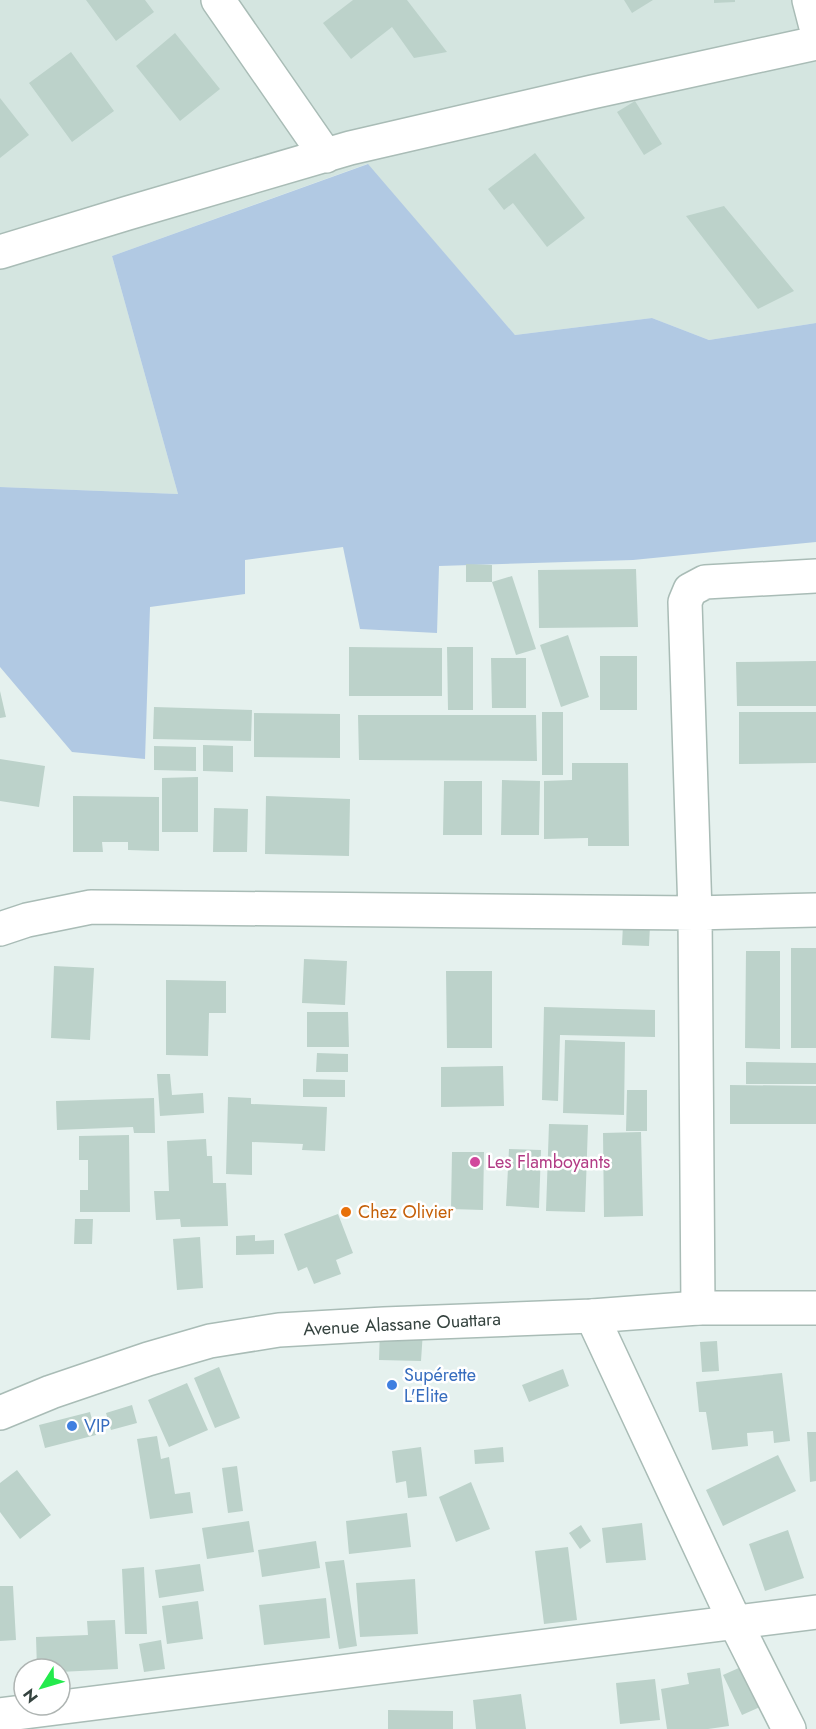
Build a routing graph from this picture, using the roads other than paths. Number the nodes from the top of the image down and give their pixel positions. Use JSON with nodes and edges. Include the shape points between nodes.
{"nodes":[{"id":1,"x":218,"y":0,"type":"edge"},
{"id":2,"x":809,"y":0,"type":"edge"},
{"id":3,"x":816,"y":27,"type":"edge"},
{"id":4,"x":816,"y":43,"type":"edge"},
{"id":5,"x":326,"y":156,"type":"junction"},
{"id":6,"x":0,"y":252,"type":"edge"},
{"id":7,"x":816,"y":576,"type":"edge"},
{"id":8,"x":816,"y":910,"type":"edge"},
{"id":9,"x":695,"y":913,"type":"junction"},
{"id":10,"x":0,"y":929,"type":"edge"},
{"id":11,"x":698,"y":1308,"type":"junction"},
{"id":12,"x":816,"y":1308,"type":"edge"},
{"id":13,"x":592,"y":1316,"type":"junction"},
{"id":14,"x":0,"y":1413,"type":"edge"},
{"id":15,"x":816,"y":1612,"type":"edge"},
{"id":16,"x":735,"y":1622,"type":"junction"},
{"id":17,"x":0,"y":1716,"type":"edge"},
{"id":18,"x":789,"y":1729,"type":"edge"}],
"edges":[{"from":1,"to":5,"type":"street"},
{"from":2,"to":3,"type":"street"},
{"from":4,"to":5,"type":"street"},
{"from":5,"to":6,"type":"street"},
{"from":7,"to":9,"type":"street","via":[[705,582],[690,590],[685,602]]},
{"from":8,"to":9,"type":"street"},
{"from":9,"to":10,"type":"street","via":[[91,907]]},
{"from":9,"to":11,"type":"street"},
{"from":11,"to":12,"type":"street","name":"Avenue Alassane Ouattara"},
{"from":11,"to":13,"type":"street","name":"Avenue Alassane Ouattara"},
{"from":13,"to":14,"type":"street","name":"Avenue Alassane Ouattara","via":[[279,1330],[148,1359]]},
{"from":13,"to":16,"type":"street"},
{"from":15,"to":16,"type":"street"},
{"from":16,"to":17,"type":"street"},
{"from":16,"to":18,"type":"street"}]}
